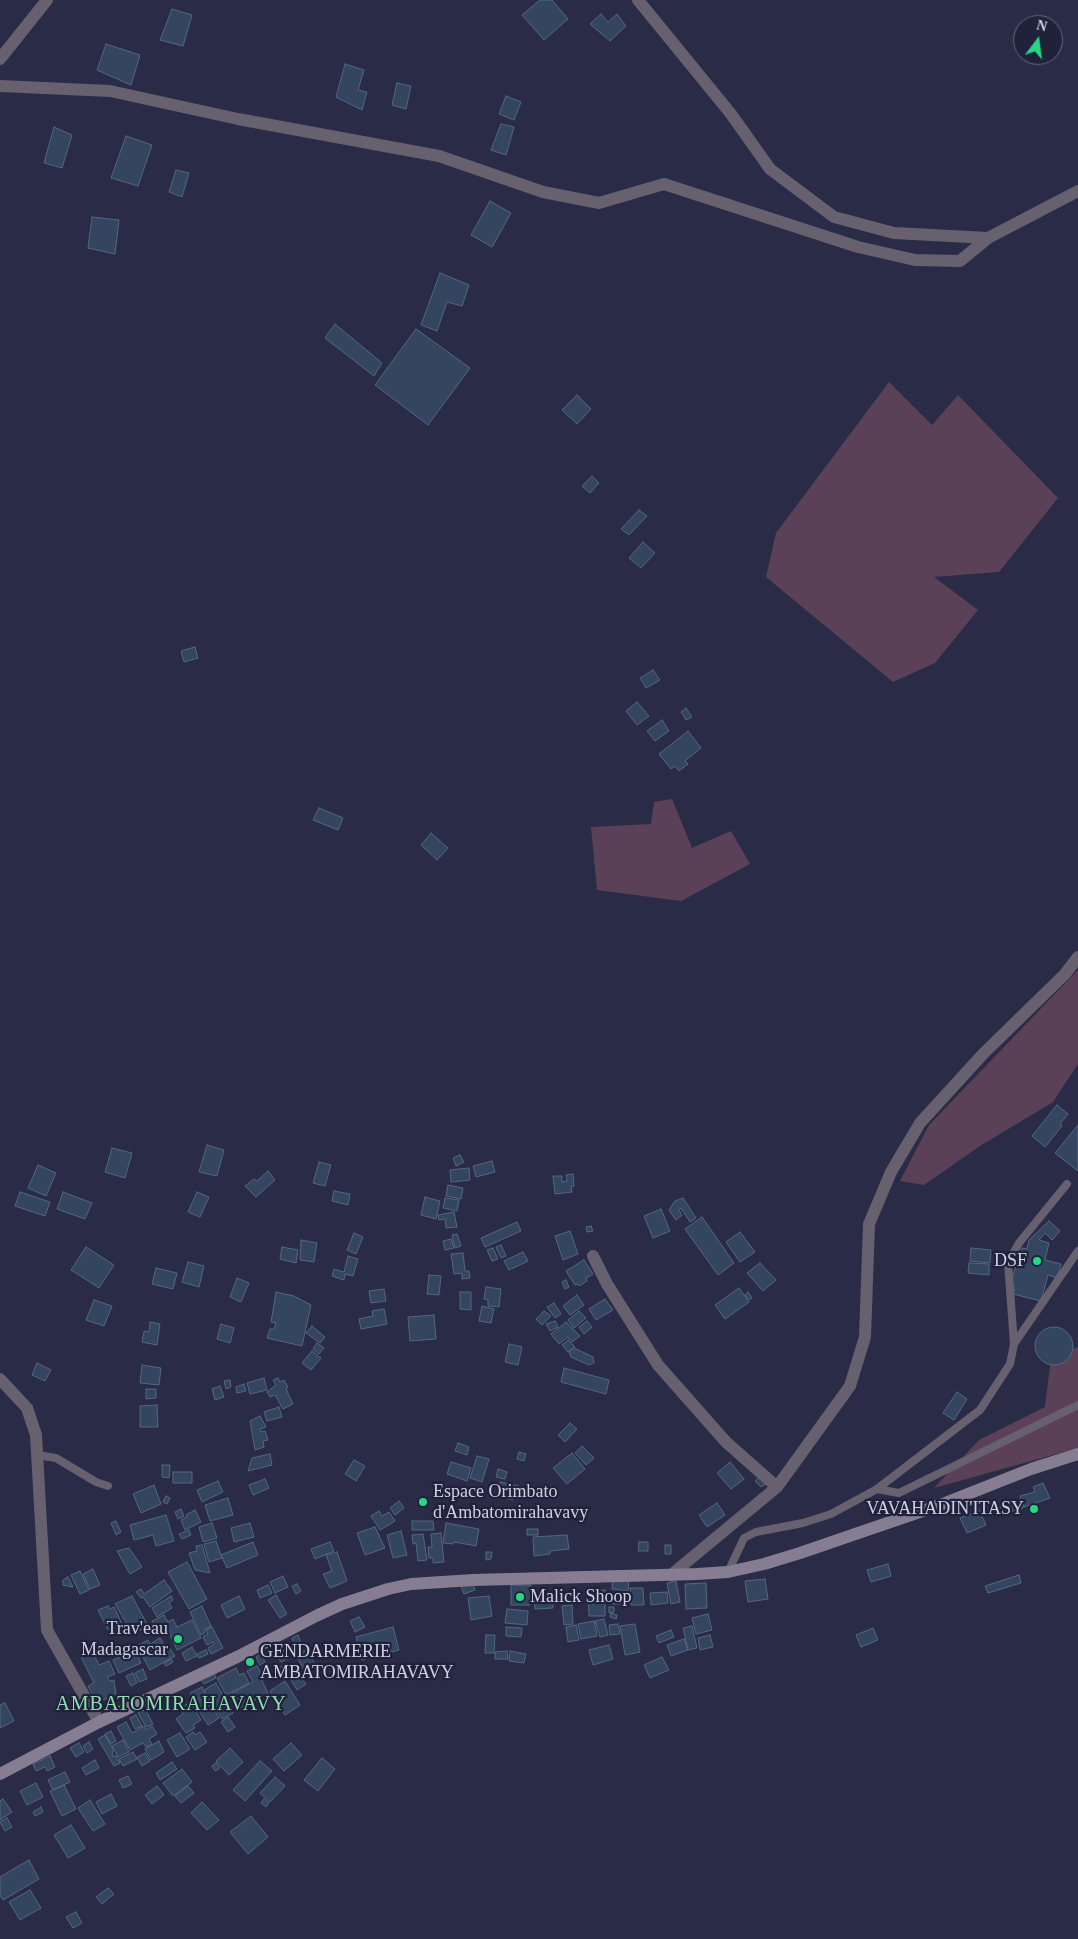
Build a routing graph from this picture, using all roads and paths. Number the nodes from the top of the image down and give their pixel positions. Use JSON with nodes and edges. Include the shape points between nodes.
{"nodes":[{"id":1,"x":47,"y":0,"type":"edge"},
{"id":2,"x":638,"y":0,"type":"edge"},
{"id":3,"x":0,"y":59,"type":"edge"},
{"id":4,"x":0,"y":86,"type":"edge"},
{"id":5,"x":1078,"y":191,"type":"edge"},
{"id":6,"x":988,"y":238,"type":"junction"},
{"id":7,"x":1078,"y":957,"type":"edge"},
{"id":8,"x":1067,"y":1184,"type":"dead end"},
{"id":9,"x":1078,"y":1251,"type":"edge"},
{"id":10,"x":593,"y":1256,"type":"dead end"},
{"id":11,"x":1014,"y":1344,"type":"junction"},
{"id":12,"x":0,"y":1380,"type":"edge"},
{"id":13,"x":1078,"y":1404,"type":"edge"},
{"id":14,"x":1078,"y":1454,"type":"edge"},
{"id":15,"x":37,"y":1455,"type":"junction"},
{"id":16,"x":108,"y":1486,"type":"dead end"},
{"id":17,"x":777,"y":1487,"type":"junction"},
{"id":18,"x":877,"y":1489,"type":"junction"},
{"id":19,"x":728,"y":1572,"type":"junction"},
{"id":20,"x":671,"y":1575,"type":"junction"},
{"id":21,"x":99,"y":1722,"type":"junction"},
{"id":22,"x":0,"y":1774,"type":"edge"}],
"edges":[{"from":1,"to":3,"type":"street"},
{"from":2,"to":6,"type":"street","via":[[731,114],[770,169],[834,217],[894,233]]},
{"from":4,"to":6,"type":"street","via":[[110,91],[238,119],[439,156],[543,192],[599,203],[664,184],[858,247],[915,260],[960,261]]},
{"from":5,"to":6,"type":"street"},
{"from":7,"to":17,"type":"street","via":[[1065,974],[982,1054],[920,1123],[891,1172],[869,1224],[865,1337],[850,1386]]},
{"from":8,"to":11,"type":"lane","via":[[1019,1243],[1008,1263]]},
{"from":9,"to":11,"type":"lane"},
{"from":10,"to":17,"type":"street","via":[[658,1365],[726,1442]]},
{"from":11,"to":18,"type":"lane","via":[[1010,1364],[980,1410]]},
{"from":12,"to":15,"type":"street","via":[[27,1408],[36,1435]]},
{"from":13,"to":18,"type":"lane","via":[[898,1493]]},
{"from":14,"to":19,"type":"main road","via":[[1031,1468],[940,1505],[800,1554]]},
{"from":15,"to":16,"type":"lane","via":[[56,1458]]},
{"from":15,"to":21,"type":"street","via":[[47,1630]]},
{"from":17,"to":20,"type":"street"},
{"from":18,"to":19,"type":"lane","via":[[831,1514],[756,1532],[744,1538]]},
{"from":19,"to":20,"type":"main road"},
{"from":20,"to":21,"type":"main road","via":[[473,1580],[411,1584],[388,1589],[342,1604]]},
{"from":21,"to":22,"type":"main road"}]}
